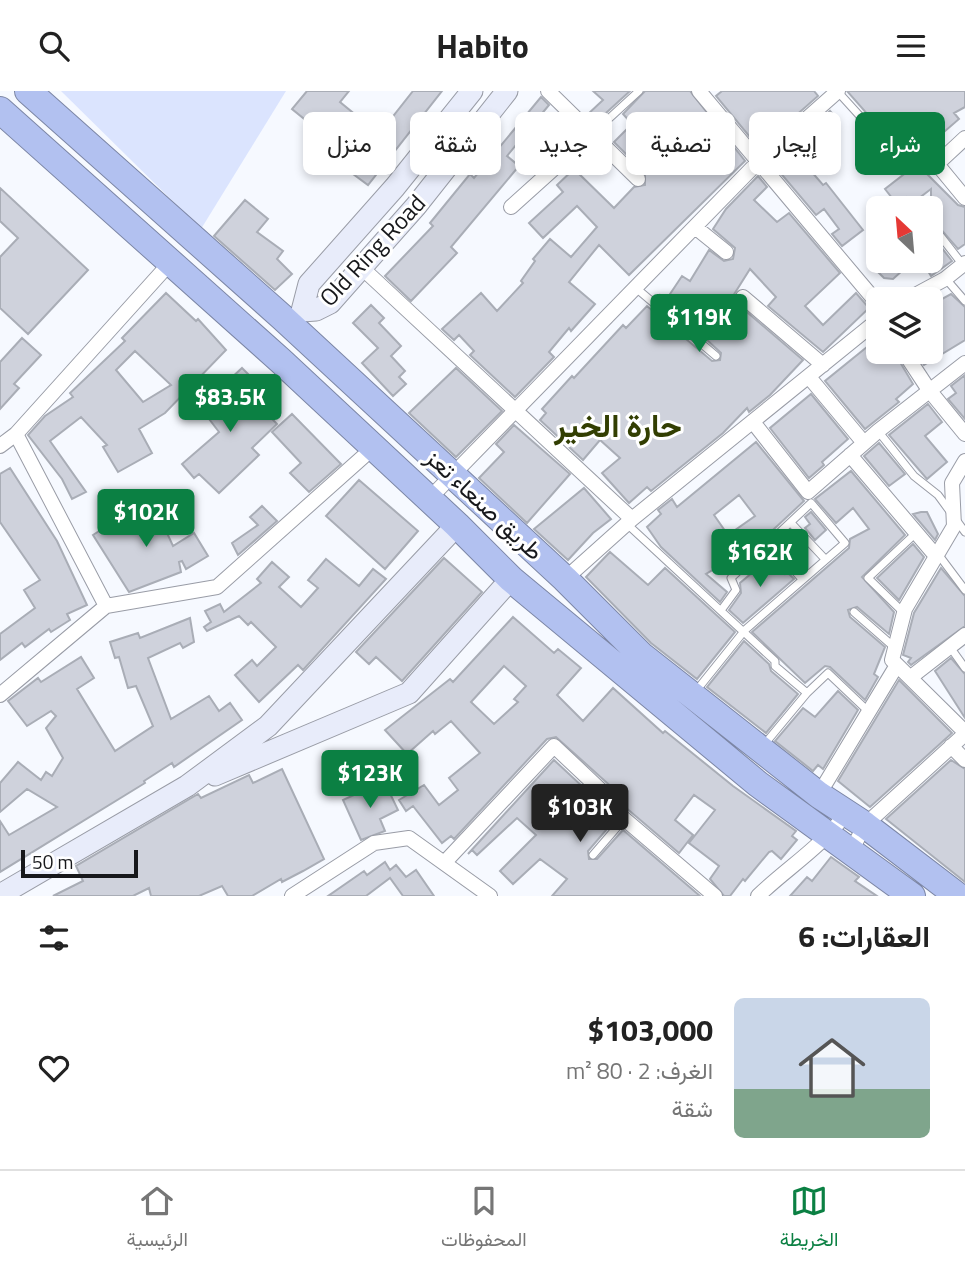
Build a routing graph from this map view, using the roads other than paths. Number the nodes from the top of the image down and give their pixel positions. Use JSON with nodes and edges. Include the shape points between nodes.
{"nodes":[{"id":1,"x":28,"y":91,"type":"edge"},
{"id":2,"x":472,"y":91,"type":"edge"},
{"id":3,"x":507,"y":91,"type":"edge"},
{"id":4,"x":548,"y":91,"type":"edge"},
{"id":5,"x":639,"y":91,"type":"edge"},
{"id":6,"x":699,"y":91,"type":"edge"},
{"id":7,"x":837,"y":91,"type":"edge"},
{"id":8,"x":0,"y":110,"type":"edge"},
{"id":9,"x":571,"y":112,"type":"edge"},
{"id":10,"x":814,"y":112,"type":"edge"},
{"id":11,"x":856,"y":112,"type":"edge"},
{"id":12,"x":612,"y":116,"type":"edge"},
{"id":13,"x":965,"y":138,"type":"edge"},
{"id":14,"x":749,"y":148,"type":"edge"},
{"id":15,"x":612,"y":155,"type":"edge"},
{"id":16,"x":945,"y":157,"type":"edge"},
{"id":17,"x":749,"y":171,"type":"edge"},
{"id":18,"x":945,"y":174,"type":"edge"},
{"id":19,"x":547,"y":175,"type":"edge"},
{"id":20,"x":772,"y":175,"type":"edge"},
{"id":21,"x":638,"y":179,"type":"dead end"},
{"id":22,"x":965,"y":198,"type":"edge"},
{"id":23,"x":511,"y":207,"type":"dead end"},
{"id":24,"x":695,"y":227,"type":"junction"},
{"id":25,"x":943,"y":239,"type":"edge"},
{"id":26,"x":726,"y":252,"type":"dead end"},
{"id":27,"x":170,"y":263,"type":"junction"},
{"id":28,"x":964,"y":264,"type":"edge"},
{"id":29,"x":361,"y":267,"type":"junction"},
{"id":30,"x":945,"y":279,"type":"junction"},
{"id":31,"x":930,"y":287,"type":"edge"},
{"id":32,"x":636,"y":288,"type":"junction"},
{"id":33,"x":866,"y":289,"type":"edge"},
{"id":34,"x":743,"y":297,"type":"dead end"},
{"id":35,"x":965,"y":301,"type":"edge"},
{"id":36,"x":296,"y":318,"type":"junction"},
{"id":37,"x":866,"y":330,"type":"edge"},
{"id":38,"x":716,"y":356,"type":"dead end"},
{"id":39,"x":965,"y":363,"type":"edge"},
{"id":40,"x":912,"y":364,"type":"edge"},
{"id":41,"x":823,"y":365,"type":"junction"},
{"id":42,"x":809,"y":377,"type":"junction"},
{"id":43,"x":929,"y":390,"type":"junction"},
{"id":44,"x":515,"y":412,"type":"junction"},
{"id":45,"x":753,"y":422,"type":"junction"},
{"id":46,"x":878,"y":431,"type":"junction"},
{"id":47,"x":16,"y":434,"type":"junction"},
{"id":48,"x":965,"y":434,"type":"edge"},
{"id":49,"x":1,"y":443,"type":"edge"},
{"id":50,"x":864,"y":443,"type":"junction"},
{"id":51,"x":373,"y":448,"type":"junction"},
{"id":52,"x":850,"y":455,"type":"junction"},
{"id":53,"x":965,"y":461,"type":"edge"},
{"id":54,"x":454,"y":475,"type":"junction"},
{"id":55,"x":810,"y":498,"type":"junction"},
{"id":56,"x":429,"y":499,"type":"junction"},
{"id":57,"x":953,"y":517,"type":"junction"},
{"id":58,"x":630,"y":521,"type":"junction"},
{"id":59,"x":791,"y":523,"type":"junction"},
{"id":60,"x":457,"y":525,"type":"junction"},
{"id":61,"x":965,"y":532,"type":"edge"},
{"id":62,"x":916,"y":533,"type":"junction"},
{"id":63,"x":769,"y":543,"type":"junction"},
{"id":64,"x":937,"y":555,"type":"junction"},
{"id":65,"x":825,"y":559,"type":"junction"},
{"id":66,"x":801,"y":578,"type":"junction"},
{"id":67,"x":511,"y":579,"type":"junction"},
{"id":68,"x":565,"y":579,"type":"junction"},
{"id":69,"x":962,"y":579,"type":"edge"},
{"id":70,"x":965,"y":590,"type":"edge"},
{"id":71,"x":106,"y":606,"type":"junction"},
{"id":72,"x":722,"y":609,"type":"junction"},
{"id":73,"x":854,"y":612,"type":"dead end"},
{"id":74,"x":904,"y":613,"type":"junction"},
{"id":75,"x":745,"y":630,"type":"junction"},
{"id":76,"x":965,"y":635,"type":"edge"},
{"id":77,"x":950,"y":646,"type":"junction"},
{"id":78,"x":895,"y":648,"type":"junction"},
{"id":79,"x":897,"y":665,"type":"junction"},
{"id":80,"x":965,"y":668,"type":"edge"},
{"id":81,"x":911,"y":677,"type":"junction"},
{"id":82,"x":807,"y":693,"type":"junction"},
{"id":83,"x":0,"y":695,"type":"edge"},
{"id":84,"x":692,"y":695,"type":"junction"},
{"id":85,"x":869,"y":712,"type":"junction"},
{"id":86,"x":965,"y":733,"type":"edge"},
{"id":87,"x":951,"y":746,"type":"junction"},
{"id":88,"x":761,"y":749,"type":"junction"},
{"id":89,"x":965,"y":760,"type":"edge"},
{"id":90,"x":187,"y":786,"type":"junction"},
{"id":91,"x":819,"y":795,"type":"junction"},
{"id":92,"x":803,"y":817,"type":"junction"},
{"id":93,"x":624,"y":819,"type":"junction"},
{"id":94,"x":855,"y":819,"type":"junction"},
{"id":95,"x":840,"y":843,"type":"junction"},
{"id":96,"x":593,"y":855,"type":"dead end"},
{"id":97,"x":446,"y":861,"type":"junction"},
{"id":98,"x":0,"y":895,"type":"edge"},
{"id":99,"x":292,"y":896,"type":"edge"},
{"id":100,"x":490,"y":896,"type":"edge"},
{"id":101,"x":715,"y":896,"type":"edge"},
{"id":102,"x":758,"y":896,"type":"edge"},
{"id":103,"x":912,"y":896,"type":"edge"},
{"id":104,"x":958,"y":896,"type":"edge"}],
"edges":[{"from":1,"to":36,"type":"highway","name":"طريق صنعاء تعز"},
{"from":2,"to":36,"type":"street","name":"Old Ring Road","via":[[309,284]]},
{"from":3,"to":29,"type":"street","name":"Old Ring Road"},
{"from":4,"to":9,"type":"street"},
{"from":5,"to":12,"type":"lane"},
{"from":6,"to":14,"type":"street"},
{"from":7,"to":10,"type":"street"},
{"from":7,"to":11,"type":"lane"},
{"from":8,"to":27,"type":"highway","name":"طريق صنعاء تعز"},
{"from":13,"to":16,"type":"street"},
{"from":15,"to":21,"type":"street"},
{"from":17,"to":24,"type":"street"},
{"from":18,"to":22,"type":"street"},
{"from":19,"to":23,"type":"street"},
{"from":20,"to":33,"type":"street"},
{"from":24,"to":26,"type":"street"},
{"from":24,"to":32,"type":"street"},
{"from":25,"to":28,"type":"lane"},
{"from":27,"to":47,"type":"street"},
{"from":27,"to":51,"type":"highway","name":"طريق صنعاء تعز"},
{"from":28,"to":30,"type":"street"},
{"from":29,"to":36,"type":"street","name":"Old Ring Road","via":[[330,303]]},
{"from":29,"to":44,"type":"street"},
{"from":30,"to":31,"type":"street"},
{"from":30,"to":35,"type":"lane"},
{"from":32,"to":38,"type":"lane"},
{"from":32,"to":44,"type":"street"},
{"from":34,"to":41,"type":"street"},
{"from":36,"to":54,"type":"highway","name":"طريق صنعاء تعز"},
{"from":37,"to":41,"type":"street"},
{"from":39,"to":43,"type":"street"},
{"from":40,"to":43,"type":"street"},
{"from":41,"to":42,"type":"street"},
{"from":42,"to":45,"type":"street"},
{"from":42,"to":50,"type":"street"},
{"from":43,"to":46,"type":"street"},
{"from":43,"to":48,"type":"street"},
{"from":44,"to":54,"type":"street"},
{"from":44,"to":58,"type":"street"},
{"from":45,"to":55,"type":"street"},
{"from":45,"to":58,"type":"street"},
{"from":46,"to":50,"type":"street"},
{"from":46,"to":57,"type":"lane"},
{"from":47,"to":49,"type":"street"},
{"from":47,"to":71,"type":"street"},
{"from":50,"to":52,"type":"street"},
{"from":51,"to":56,"type":"highway","name":"طريق صنعاء تعز"},
{"from":51,"to":71,"type":"street","via":[[217,587]]},
{"from":52,"to":55,"type":"street"},
{"from":52,"to":62,"type":"street"},
{"from":53,"to":57,"type":"street","via":[[952,483]]},
{"from":54,"to":56,"type":"street"},
{"from":54,"to":68,"type":"highway","name":"طريق صنعاء تعز"},
{"from":55,"to":59,"type":"lane"},
{"from":55,"to":65,"type":"lane","via":[[845,543]]},
{"from":56,"to":60,"type":"highway","name":"طريق صنعاء تعز"},
{"from":57,"to":61,"type":"lane"},
{"from":57,"to":64,"type":"street","via":[[954,526]]},
{"from":58,"to":68,"type":"street"},
{"from":58,"to":72,"type":"lane"},
{"from":59,"to":63,"type":"lane"},
{"from":59,"to":65,"type":"lane"},
{"from":60,"to":67,"type":"highway","name":"طريق صنعاء تعز"},
{"from":60,"to":90,"type":"street","via":[[268,726]]},
{"from":62,"to":64,"type":"street"},
{"from":62,"to":74,"type":"lane","via":[[868,578]]},
{"from":63,"to":66,"type":"lane"},
{"from":63,"to":72,"type":"lane","via":[[731,578],[736,590]]},
{"from":64,"to":69,"type":"lane"},
{"from":64,"to":74,"type":"street"},
{"from":65,"to":66,"type":"lane"},
{"from":66,"to":75,"type":"lane"},
{"from":67,"to":90,"type":"street","via":[[408,693]]},
{"from":67,"to":92,"type":"highway","name":"طريق صنعاء تعز"},
{"from":68,"to":84,"type":"highway","name":"طريق صنعاء تعز","via":[[641,655]]},
{"from":69,"to":70,"type":"lane"},
{"from":71,"to":83,"type":"street"},
{"from":72,"to":75,"type":"lane"},
{"from":73,"to":78,"type":"lane"},
{"from":74,"to":78,"type":"street"},
{"from":75,"to":82,"type":"lane","via":[[775,666]]},
{"from":75,"to":84,"type":"lane"},
{"from":76,"to":77,"type":"street"},
{"from":77,"to":80,"type":"lane"},
{"from":77,"to":81,"type":"street"},
{"from":78,"to":79,"type":"street","via":[[892,660]]},
{"from":79,"to":81,"type":"street"},
{"from":79,"to":85,"type":"street"},
{"from":81,"to":86,"type":"street"},
{"from":82,"to":85,"type":"lane","via":[[828,673]]},
{"from":82,"to":88,"type":"lane"},
{"from":84,"to":88,"type":"highway","name":"طريق صنعاء تعز"},
{"from":85,"to":91,"type":"street"},
{"from":86,"to":87,"type":"street"},
{"from":87,"to":89,"type":"street"},
{"from":87,"to":94,"type":"street"},
{"from":88,"to":91,"type":"highway","name":"طريق صنعاء تعز"},
{"from":90,"to":98,"type":"street"},
{"from":91,"to":92,"type":"street"},
{"from":91,"to":94,"type":"highway","name":"طريق صنعاء تعز"},
{"from":92,"to":95,"type":"highway","name":"طريق صنعاء تعز"},
{"from":93,"to":96,"type":"lane"},
{"from":93,"to":97,"type":"street","via":[[608,805],[608,797],[554,746]]},
{"from":93,"to":101,"type":"street"},
{"from":94,"to":95,"type":"street"},
{"from":94,"to":95,"type":"street"},
{"from":94,"to":104,"type":"highway","name":"طريق صنعاء تعز"},
{"from":95,"to":102,"type":"street","via":[[785,870]]},
{"from":95,"to":103,"type":"highway","name":"طريق صنعاء تعز"},
{"from":97,"to":99,"type":"street","via":[[409,838],[374,843]]},
{"from":97,"to":100,"type":"street"}]}
